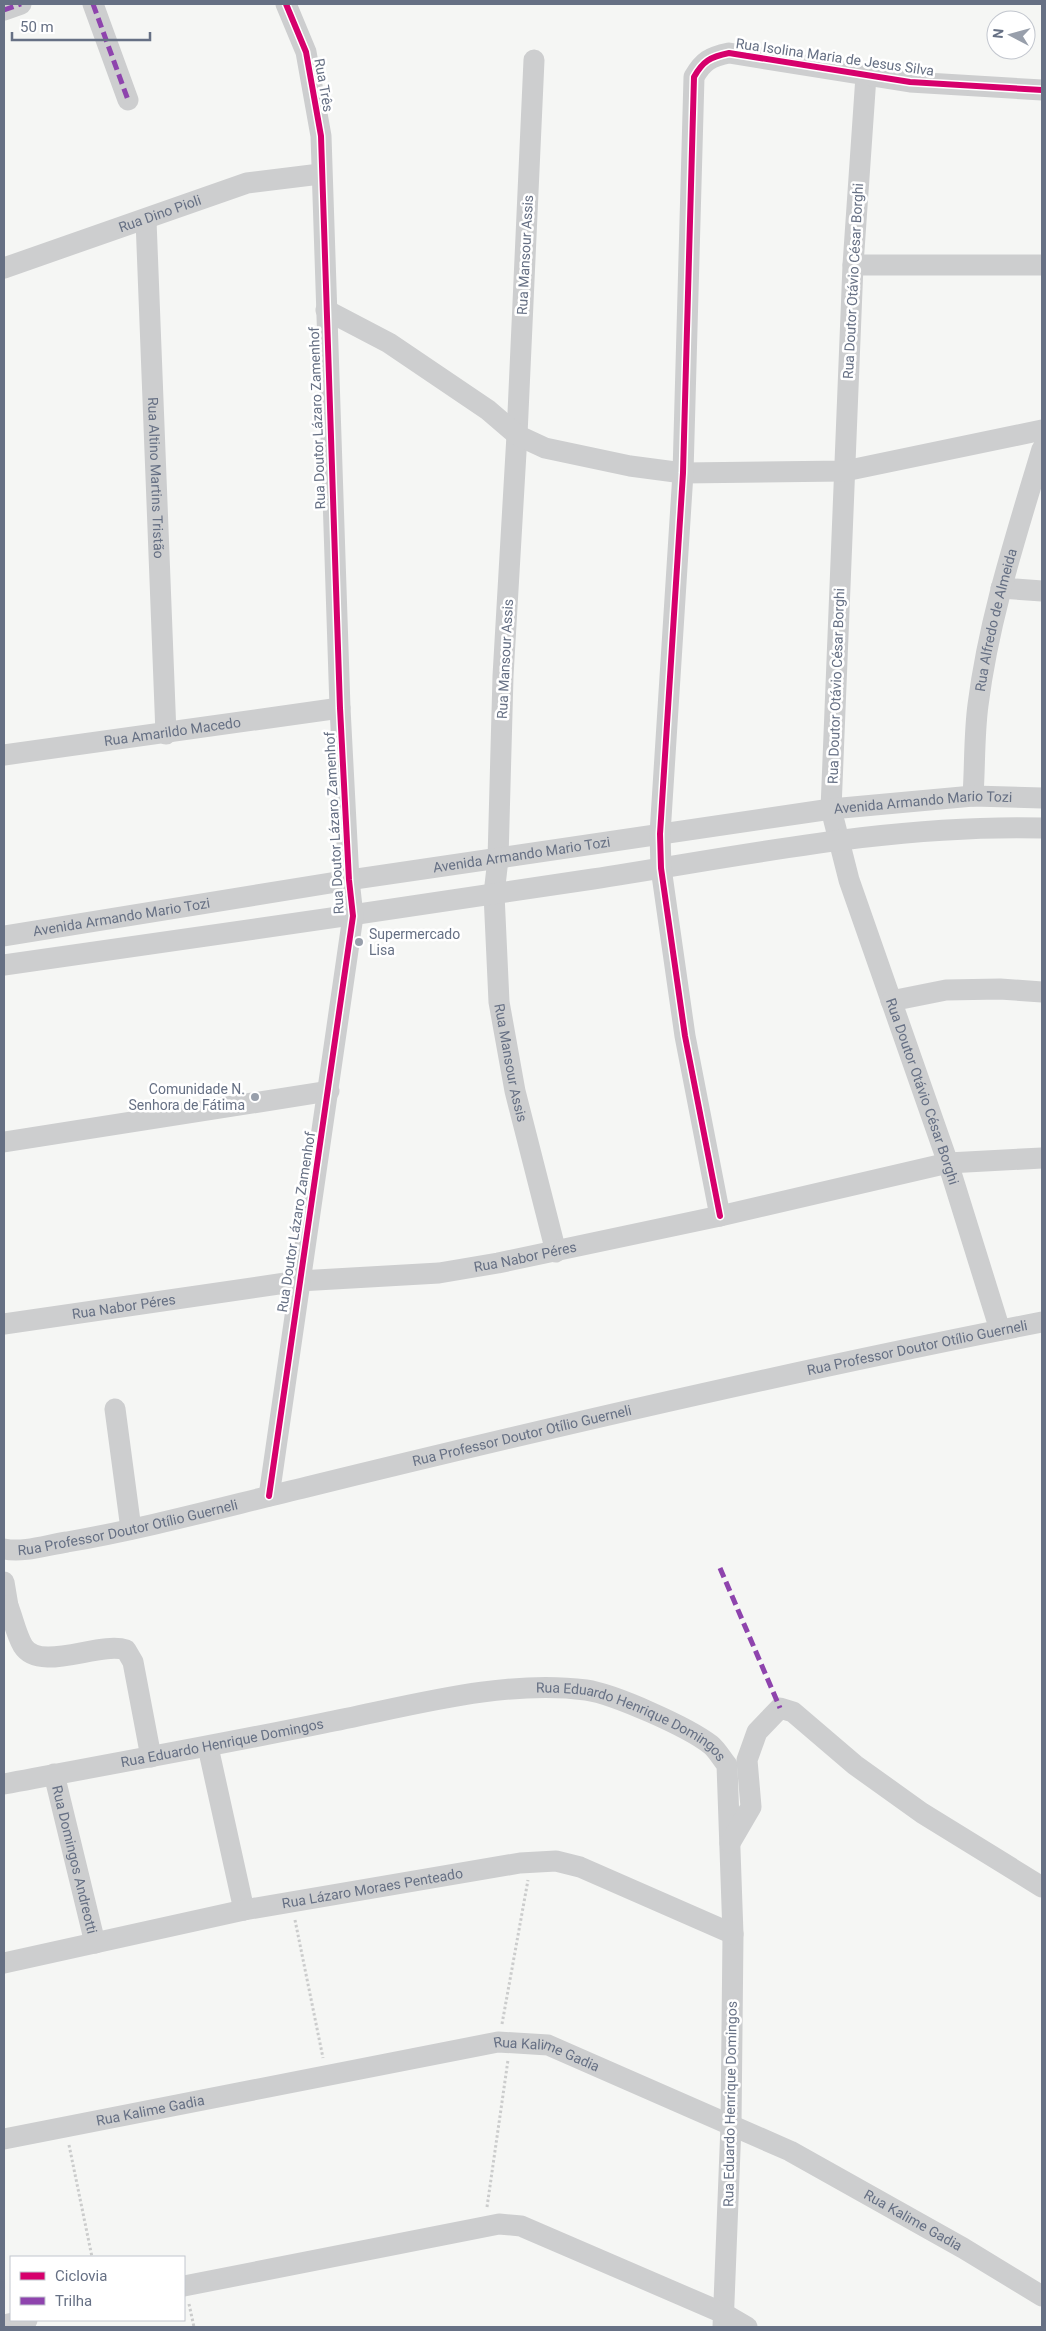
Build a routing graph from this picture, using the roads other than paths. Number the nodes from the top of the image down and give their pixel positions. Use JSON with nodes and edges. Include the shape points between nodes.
{"nodes":[{"id":1,"x":21,"y":4,"type":"edge"},
{"id":2,"x":93,"y":4,"type":"edge"},
{"id":3,"x":286,"y":4,"type":"edge"},
{"id":4,"x":4,"y":10,"type":"edge"},
{"id":5,"x":534,"y":60,"type":"dead end"},
{"id":6,"x":866,"y":76,"type":"junction"},
{"id":7,"x":1042,"y":90,"type":"edge"},
{"id":8,"x":128,"y":100,"type":"dead end"},
{"id":9,"x":320,"y":174,"type":"junction"},
{"id":10,"x":146,"y":220,"type":"junction"},
{"id":11,"x":853,"y":265,"type":"junction"},
{"id":12,"x":1042,"y":265,"type":"edge"},
{"id":13,"x":4,"y":268,"type":"edge"},
{"id":14,"x":326,"y":310,"type":"junction"},
{"id":15,"x":1042,"y":430,"type":"edge"},
{"id":16,"x":517,"y":435,"type":"junction"},
{"id":17,"x":1042,"y":449,"type":"edge"},
{"id":18,"x":845,"y":471,"type":"junction"},
{"id":19,"x":683,"y":473,"type":"junction"},
{"id":20,"x":1001,"y":588,"type":"junction"},
{"id":21,"x":1042,"y":591,"type":"edge"},
{"id":22,"x":340,"y":708,"type":"junction"},
{"id":23,"x":166,"y":734,"type":"junction"},
{"id":24,"x":4,"y":755,"type":"edge"},
{"id":25,"x":973,"y":796,"type":"junction"},
{"id":26,"x":1042,"y":798,"type":"edge"},
{"id":27,"x":831,"y":809,"type":"junction"},
{"id":28,"x":1042,"y":828,"type":"edge"},
{"id":29,"x":660,"y":834,"type":"junction"},
{"id":30,"x":838,"y":840,"type":"junction"},
{"id":31,"x":498,"y":858,"type":"junction"},
{"id":32,"x":661,"y":868,"type":"junction"},
{"id":33,"x":349,"y":880,"type":"junction"},
{"id":34,"x":494,"y":894,"type":"junction"},
{"id":35,"x":354,"y":916,"type":"junction"},
{"id":36,"x":4,"y":936,"type":"edge"},
{"id":37,"x":4,"y":965,"type":"edge"},
{"id":38,"x":1042,"y":992,"type":"edge"},
{"id":39,"x":891,"y":1001,"type":"junction"},
{"id":40,"x":329,"y":1091,"type":"junction"},
{"id":41,"x":4,"y":1142,"type":"edge"},
{"id":42,"x":1042,"y":1158,"type":"edge"},
{"id":43,"x":948,"y":1163,"type":"junction"},
{"id":44,"x":720,"y":1216,"type":"junction"},
{"id":45,"x":556,"y":1252,"type":"junction"},
{"id":46,"x":299,"y":1281,"type":"junction"},
{"id":47,"x":1042,"y":1322,"type":"edge"},
{"id":48,"x":4,"y":1324,"type":"edge"},
{"id":49,"x":1000,"y":1330,"type":"junction"},
{"id":50,"x":116,"y":1409,"type":"dead end"},
{"id":51,"x":268,"y":1496,"type":"junction"},
{"id":52,"x":131,"y":1529,"type":"junction"},
{"id":53,"x":6,"y":1546,"type":"edge"},
{"id":54,"x":4,"y":1582,"type":"edge"},
{"id":55,"x":6,"y":1608,"type":"edge"},
{"id":56,"x":208,"y":1746,"type":"junction"},
{"id":57,"x":151,"y":1757,"type":"junction"},
{"id":58,"x":54,"y":1774,"type":"junction"},
{"id":59,"x":4,"y":1784,"type":"edge"},
{"id":60,"x":730,"y":1844,"type":"junction"},
{"id":61,"x":1042,"y":1887,"type":"edge"},
{"id":62,"x":244,"y":1910,"type":"junction"},
{"id":63,"x":733,"y":1934,"type":"junction"},
{"id":64,"x":95,"y":1943,"type":"junction"},
{"id":65,"x":4,"y":1963,"type":"edge"},
{"id":66,"x":731,"y":2125,"type":"junction"},
{"id":67,"x":4,"y":2140,"type":"edge"},
{"id":68,"x":185,"y":2286,"type":"edge"},
{"id":69,"x":1042,"y":2296,"type":"edge"},
{"id":70,"x":723,"y":2320,"type":"edge"},
{"id":71,"x":22,"y":2321,"type":"edge"},
{"id":72,"x":4,"y":2325,"type":"edge"},
{"id":73,"x":747,"y":2327,"type":"edge"}],
"edges":[{"from":1,"to":4,"type":"street"},
{"from":2,"to":8,"type":"street"},
{"from":3,"to":9,"type":"street","name":"Rua Três","via":[[306,52],[321,136]]},
{"from":5,"to":16,"type":"street","name":"Rua Mansour Assis"},
{"from":6,"to":7,"type":"street","name":"Rua Isolina Maria de Jesus Silva","via":[[930,84]]},
{"from":6,"to":11,"type":"street","name":"Rua Doutor Otávio César Borghi"},
{"from":6,"to":19,"type":"street","name":"Rua Isolina Maria de Jesus Silva","via":[[729,53],[702,64],[694,77]]},
{"from":9,"to":10,"type":"street","name":"Rua Dino Pioli","via":[[247,183]]},
{"from":9,"to":14,"type":"street","name":"Rua Doutor Lázaro Zamenhof"},
{"from":10,"to":13,"type":"street","name":"Rua Dino Pioli"},
{"from":10,"to":23,"type":"street","name":"Rua Altino Martins Tristão"},
{"from":11,"to":12,"type":"street"},
{"from":11,"to":18,"type":"street","name":"Rua Doutor Otávio César Borghi"},
{"from":14,"to":16,"type":"street","via":[[389,343],[488,410]]},
{"from":14,"to":22,"type":"street","name":"Rua Doutor Lázaro Zamenhof"},
{"from":15,"to":18,"type":"street"},
{"from":16,"to":19,"type":"street","via":[[544,448],[574,455]]},
{"from":16,"to":31,"type":"street","name":"Rua Mansour Assis","via":[[503,676]]},
{"from":17,"to":20,"type":"street","name":"Rua Alfredo de Almeida"},
{"from":18,"to":19,"type":"street"},
{"from":18,"to":27,"type":"street","name":"Rua Doutor Otávio César Borghi"},
{"from":19,"to":29,"type":"street"},
{"from":20,"to":21,"type":"street"},
{"from":20,"to":25,"type":"street","name":"Rua Alfredo de Almeida","via":[[978,706]]},
{"from":22,"to":23,"type":"street","name":"Rua Amarildo Macedo"},
{"from":22,"to":33,"type":"street","name":"Rua Doutor Lázaro Zamenhof"},
{"from":23,"to":24,"type":"street","name":"Rua Amarildo Macedo"},
{"from":25,"to":26,"type":"street","name":"Avenida Armando Mario Tozi"},
{"from":25,"to":27,"type":"street","name":"Avenida Armando Mario Tozi"},
{"from":27,"to":29,"type":"street","name":"Avenida Armando Mario Tozi"},
{"from":27,"to":30,"type":"street","name":"Rua Doutor Otávio César Borghi"},
{"from":28,"to":30,"type":"street","name":"Avenida Armando Mario Tozi","via":[[939,829]]},
{"from":29,"to":31,"type":"street","name":"Avenida Armando Mario Tozi"},
{"from":29,"to":32,"type":"street"},
{"from":30,"to":32,"type":"street","name":"Avenida Armando Mario Tozi"},
{"from":30,"to":39,"type":"street","name":"Rua Doutor Otávio César Borghi","via":[[851,888]]},
{"from":31,"to":33,"type":"street","name":"Avenida Armando Mario Tozi"},
{"from":31,"to":34,"type":"street","name":"Rua Mansour Assis"},
{"from":32,"to":34,"type":"street","name":"Avenida Armando Mario Tozi"},
{"from":32,"to":44,"type":"street","via":[[685,1036]]},
{"from":33,"to":35,"type":"street","name":"Rua Doutor Lázaro Zamenhof"},
{"from":33,"to":36,"type":"street","name":"Avenida Armando Mario Tozi"},
{"from":34,"to":35,"type":"street","name":"Avenida Armando Mario Tozi"},
{"from":34,"to":45,"type":"street","name":"Rua Mansour Assis","via":[[501,1011],[515,1091]]},
{"from":35,"to":37,"type":"street","name":"Avenida Armando Mario Tozi"},
{"from":35,"to":40,"type":"street","name":"Rua Doutor Lázaro Zamenhof"},
{"from":38,"to":39,"type":"street","via":[[946,990]]},
{"from":39,"to":43,"type":"street","name":"Rua Doutor Otávio César Borghi"},
{"from":40,"to":41,"type":"street"},
{"from":40,"to":46,"type":"street","name":"Rua Doutor Lázaro Zamenhof"},
{"from":42,"to":43,"type":"street","name":"Rua Nabor Péres"},
{"from":43,"to":44,"type":"street","name":"Rua Nabor Péres"},
{"from":43,"to":49,"type":"street","name":"Rua Doutor Otávio César Borghi"},
{"from":44,"to":45,"type":"street","name":"Rua Nabor Péres"},
{"from":45,"to":46,"type":"street","name":"Rua Nabor Péres","via":[[439,1273]]},
{"from":46,"to":48,"type":"street","name":"Rua Nabor Péres"},
{"from":46,"to":51,"type":"street","name":"Rua Doutor Lázaro Zamenhof"},
{"from":47,"to":49,"type":"street","name":"Rua Professor Doutor Otílio Guerneli"},
{"from":49,"to":51,"type":"street","name":"Rua Professor Doutor Otílio Guerneli","via":[[693,1397]]},
{"from":50,"to":52,"type":"street"},
{"from":51,"to":52,"type":"street","name":"Rua Professor Doutor Otílio Guerneli"},
{"from":52,"to":53,"type":"street","name":"Rua Professor Doutor Otílio Guerneli"},
{"from":54,"to":55,"type":"street"},
{"from":55,"to":57,"type":"street","via":[[23,1646],[32,1654],[64,1656],[110,1647],[126,1650],[133,1662]]},
{"from":56,"to":57,"type":"street","name":"Rua Eduardo Henrique Domingos"},
{"from":56,"to":60,"type":"street","name":"Rua Eduardo Henrique Domingos","via":[[474,1694],[545,1688],[586,1690],[610,1696],[712,1746],[727,1765]]},
{"from":56,"to":62,"type":"street"},
{"from":57,"to":58,"type":"street","name":"Rua Eduardo Henrique Domingos"},
{"from":58,"to":59,"type":"street","name":"Rua Eduardo Henrique Domingos"},
{"from":58,"to":64,"type":"street","name":"Rua Domingos Andreotti"},
{"from":60,"to":61,"type":"street","via":[[751,1807],[747,1760],[757,1732],[780,1708],[793,1712],[855,1764],[922,1812]]},
{"from":60,"to":63,"type":"street","name":"Rua Eduardo Henrique Domingos"},
{"from":62,"to":63,"type":"street","name":"Rua Lázaro Moraes Penteado","via":[[532,1862],[556,1861],[580,1867]]},
{"from":62,"to":64,"type":"street","name":"Rua Lázaro Moraes Penteado"},
{"from":63,"to":66,"type":"street","name":"Rua Eduardo Henrique Domingos"},
{"from":64,"to":65,"type":"street","name":"Rua Lázaro Moraes Penteado"},
{"from":66,"to":67,"type":"street","name":"Rua Kalime Gadia","via":[[548,2045],[505,2042]]},
{"from":66,"to":69,"type":"street","name":"Rua Kalime Gadia","via":[[845,2180]]},
{"from":66,"to":70,"type":"street","name":"Rua Eduardo Henrique Domingos"},
{"from":68,"to":70,"type":"street","via":[[499,2224],[521,2226]]},
{"from":70,"to":73,"type":"street"},
{"from":71,"to":72,"type":"street"}]}
